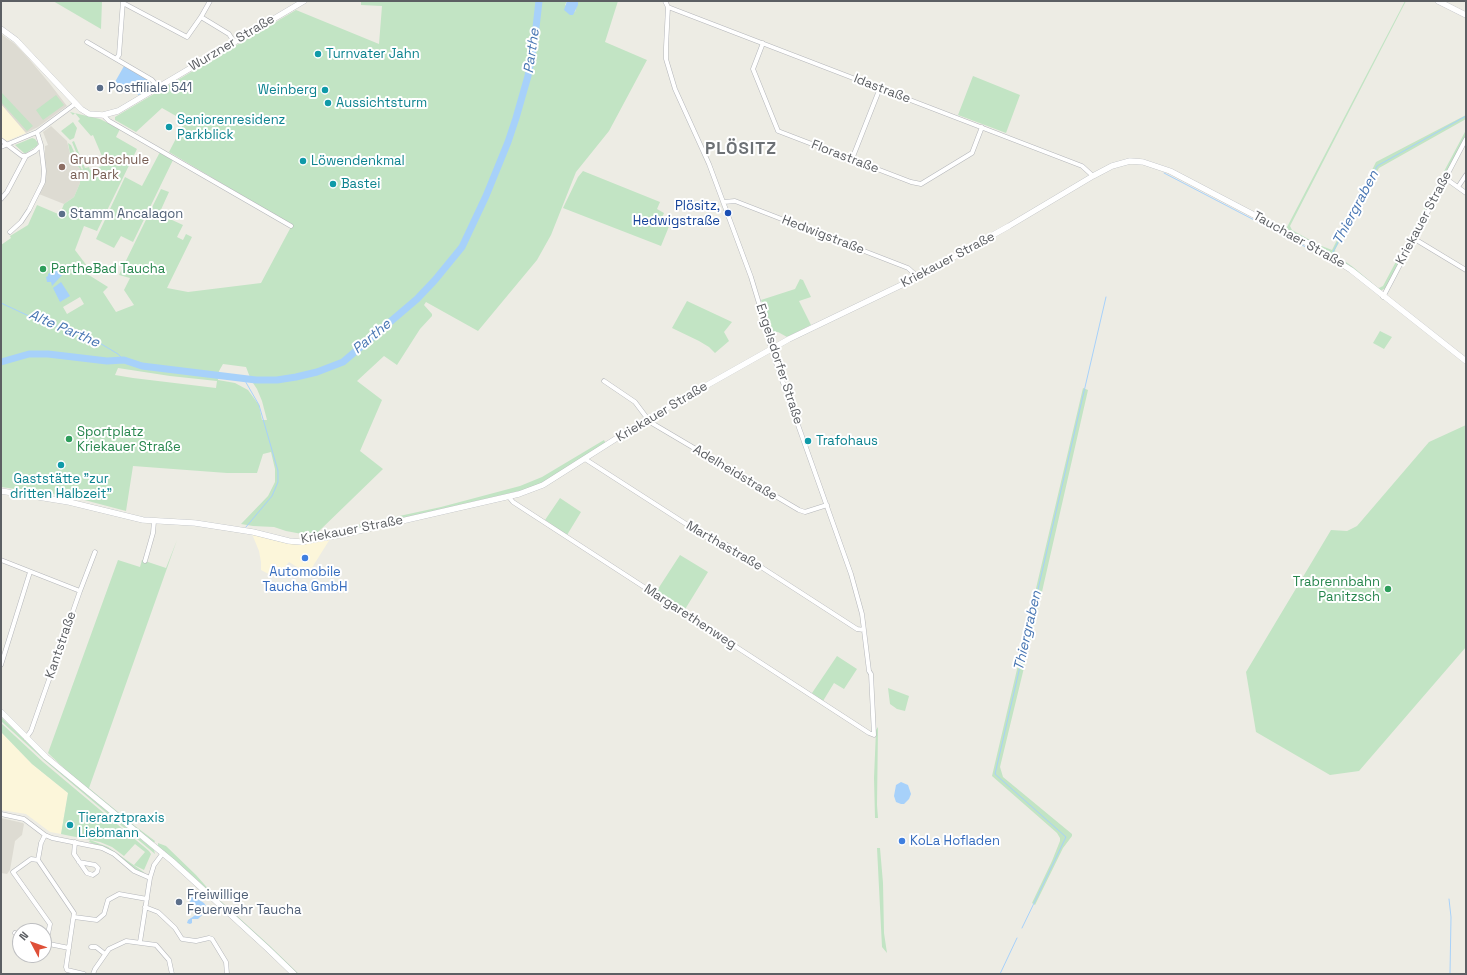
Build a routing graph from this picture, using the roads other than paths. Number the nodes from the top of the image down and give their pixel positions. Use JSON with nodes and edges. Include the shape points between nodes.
{"nodes":[{"id":1,"x":210,"y":1,"type":"edge"},
{"id":2,"x":304,"y":1,"type":"edge"},
{"id":3,"x":665,"y":1,"type":"edge"},
{"id":4,"x":1438,"y":1,"type":"edge"},
{"id":5,"x":123,"y":2,"type":"edge"},
{"id":6,"x":668,"y":7,"type":"junction"},
{"id":7,"x":1466,"y":14,"type":"edge"},
{"id":8,"x":201,"y":18,"type":"junction"},
{"id":9,"x":1,"y":29,"type":"edge"},
{"id":10,"x":87,"y":42,"type":"dead end"},
{"id":11,"x":234,"y":42,"type":"junction"},
{"id":12,"x":763,"y":43,"type":"junction"},
{"id":13,"x":116,"y":59,"type":"junction"},
{"id":14,"x":158,"y":88,"type":"junction"},
{"id":15,"x":880,"y":88,"type":"junction"},
{"id":16,"x":75,"y":104,"type":"junction"},
{"id":17,"x":103,"y":115,"type":"junction"},
{"id":18,"x":982,"y":127,"type":"junction"},
{"id":19,"x":37,"y":132,"type":"junction"},
{"id":20,"x":1,"y":140,"type":"edge"},
{"id":21,"x":1466,"y":140,"type":"edge"},
{"id":22,"x":7,"y":144,"type":"junction"},
{"id":23,"x":41,"y":145,"type":"junction"},
{"id":24,"x":1,"y":147,"type":"edge"},
{"id":25,"x":26,"y":156,"type":"junction"},
{"id":26,"x":852,"y":159,"type":"junction"},
{"id":27,"x":1136,"y":161,"type":"joint"},
{"id":28,"x":1466,"y":175,"type":"edge"},
{"id":29,"x":1093,"y":176,"type":"junction"},
{"id":30,"x":1445,"y":178,"type":"junction"},
{"id":31,"x":1458,"y":187,"type":"junction"},
{"id":32,"x":1466,"y":192,"type":"edge"},
{"id":33,"x":1,"y":199,"type":"edge"},
{"id":34,"x":724,"y":202,"type":"junction"},
{"id":35,"x":291,"y":226,"type":"dead end"},
{"id":36,"x":10,"y":232,"type":"dead end"},
{"id":37,"x":1414,"y":238,"type":"junction"},
{"id":38,"x":1466,"y":270,"type":"edge"},
{"id":39,"x":918,"y":277,"type":"junction"},
{"id":40,"x":1383,"y":297,"type":"junction"},
{"id":41,"x":771,"y":349,"type":"junction"},
{"id":42,"x":1466,"y":361,"type":"edge"},
{"id":43,"x":604,"y":381,"type":"dead end"},
{"id":44,"x":647,"y":419,"type":"junction"},
{"id":45,"x":585,"y":459,"type":"junction"},
{"id":46,"x":1,"y":491,"type":"edge"},
{"id":47,"x":508,"y":497,"type":"junction"},
{"id":48,"x":827,"y":505,"type":"junction"},
{"id":49,"x":154,"y":521,"type":"junction"},
{"id":50,"x":95,"y":552,"type":"dead end"},
{"id":51,"x":1,"y":560,"type":"edge"},
{"id":52,"x":145,"y":561,"type":"dead end"},
{"id":53,"x":30,"y":572,"type":"junction"},
{"id":54,"x":80,"y":591,"type":"junction"},
{"id":55,"x":864,"y":630,"type":"junction"},
{"id":56,"x":1,"y":665,"type":"edge"},
{"id":57,"x":1,"y":712,"type":"edge"},
{"id":58,"x":874,"y":735,"type":"joint"},
{"id":59,"x":26,"y":738,"type":"junction"},
{"id":60,"x":1,"y":814,"type":"edge"},
{"id":61,"x":45,"y":835,"type":"junction"},
{"id":62,"x":75,"y":842,"type":"junction"},
{"id":63,"x":163,"y":853,"type":"junction"},
{"id":64,"x":38,"y":860,"type":"junction"},
{"id":65,"x":79,"y":862,"type":"dead end"},
{"id":66,"x":150,"y":878,"type":"junction"},
{"id":67,"x":147,"y":899,"type":"junction"},
{"id":68,"x":145,"y":907,"type":"junction"},
{"id":69,"x":74,"y":917,"type":"junction"},
{"id":70,"x":49,"y":923,"type":"edge"},
{"id":71,"x":140,"y":942,"type":"junction"},
{"id":72,"x":52,"y":945,"type":"edge"},
{"id":73,"x":91,"y":947,"type":"dead end"},
{"id":74,"x":69,"y":948,"type":"junction"},
{"id":75,"x":105,"y":954,"type":"junction"},
{"id":76,"x":84,"y":974,"type":"edge"},
{"id":77,"x":93,"y":974,"type":"edge"},
{"id":78,"x":172,"y":974,"type":"edge"},
{"id":79,"x":227,"y":974,"type":"edge"},
{"id":80,"x":294,"y":974,"type":"edge"}],
"edges":[{"from":1,"to":8,"type":"street"},
{"from":2,"to":11,"type":"street","name":"Wurzner Straße"},
{"from":3,"to":6,"type":"street","name":"Engelsdorfer Straße"},
{"from":4,"to":7,"type":"street"},
{"from":5,"to":8,"type":"street","via":[[185,38]]},
{"from":5,"to":13,"type":"street","via":[[119,54]]},
{"from":6,"to":12,"type":"street","name":"Idastraße"},
{"from":6,"to":34,"type":"street","name":"Engelsdorfer Straße","via":[[666,59],[675,89],[710,164]]},
{"from":8,"to":11,"type":"street","via":[[229,34]]},
{"from":9,"to":16,"type":"street","via":[[16,40]]},
{"from":10,"to":13,"type":"street"},
{"from":11,"to":14,"type":"street","name":"Wurzner Straße"},
{"from":12,"to":15,"type":"street","name":"Idastraße"},
{"from":12,"to":26,"type":"street","name":"Florastraße","via":[[752,69],[778,131]]},
{"from":13,"to":14,"type":"street","via":[[152,80]]},
{"from":14,"to":17,"type":"street","name":"Wurzner Straße","via":[[118,111]]},
{"from":15,"to":18,"type":"street","name":"Idastraße"},
{"from":15,"to":26,"type":"street"},
{"from":16,"to":17,"type":"street","via":[[88,113]]},
{"from":16,"to":19,"type":"street"},
{"from":17,"to":35,"type":"street","via":[[109,121]]},
{"from":18,"to":26,"type":"street","name":"Florastraße","via":[[972,153],[921,184]]},
{"from":18,"to":29,"type":"street","name":"Idastraße","via":[[1082,166]]},
{"from":19,"to":22,"type":"street"},
{"from":19,"to":23,"type":"street"},
{"from":20,"to":22,"type":"street"},
{"from":21,"to":30,"type":"street","name":"Kriekauer Straße"},
{"from":22,"to":24,"type":"street"},
{"from":22,"to":25,"type":"street","via":[[22,156]]},
{"from":23,"to":25,"type":"street"},
{"from":23,"to":36,"type":"street","via":[[43,182],[29,210]]},
{"from":25,"to":33,"type":"street"},
{"from":27,"to":29,"type":"street","name":"Kriekauer Straße","via":[[1118,163]]},
{"from":27,"to":40,"type":"street","name":"Tauchaer Straße","via":[[1170,171],[1317,248],[1351,270]]},
{"from":28,"to":31,"type":"street"},
{"from":29,"to":39,"type":"street","name":"Kriekauer Straße"},
{"from":30,"to":31,"type":"street"},
{"from":30,"to":37,"type":"street","name":"Kriekauer Straße"},
{"from":31,"to":32,"type":"street"},
{"from":34,"to":39,"type":"street","name":"Hedwigstraße","via":[[735,201],[908,268]]},
{"from":34,"to":41,"type":"street","name":"Engelsdorfer Straße","via":[[750,276]]},
{"from":37,"to":38,"type":"street"},
{"from":37,"to":40,"type":"street","name":"Kriekauer Straße"},
{"from":39,"to":41,"type":"street","name":"Kriekauer Straße"},
{"from":40,"to":42,"type":"street","name":"Tauchaer Straße"},
{"from":41,"to":44,"type":"street","name":"Kriekauer Straße"},
{"from":41,"to":48,"type":"street","name":"Engelsdorfer Straße"},
{"from":43,"to":44,"type":"street","via":[[635,402]]},
{"from":44,"to":45,"type":"street","name":"Kriekauer Straße"},
{"from":44,"to":48,"type":"street","name":"Adelheidstraße","via":[[799,510],[805,512]]},
{"from":45,"to":47,"type":"street","name":"Kriekauer Straße","via":[[536,489]]},
{"from":45,"to":55,"type":"street","name":"Marthastraße","via":[[711,540],[727,545],[856,629]]},
{"from":46,"to":49,"type":"street","name":"Kriekauer Straße","via":[[69,502]]},
{"from":47,"to":49,"type":"street","name":"Kriekauer Straße","via":[[301,542],[195,523]]},
{"from":47,"to":58,"type":"street","name":"Margarethenweg"},
{"from":48,"to":55,"type":"street","name":"Engelsdorfer Straße","via":[[862,614]]},
{"from":49,"to":52,"type":"street"},
{"from":50,"to":54,"type":"street","name":"Kantstraße"},
{"from":51,"to":53,"type":"street"},
{"from":53,"to":54,"type":"street"},
{"from":53,"to":56,"type":"street"},
{"from":54,"to":59,"type":"street","name":"Kantstraße","via":[[31,731]]},
{"from":55,"to":58,"type":"street","name":"Engelsdorfer Straße","via":[[871,674]]},
{"from":57,"to":59,"type":"street"},
{"from":59,"to":63,"type":"street"},
{"from":60,"to":61,"type":"street","via":[[24,819]]},
{"from":61,"to":62,"type":"street"},
{"from":61,"to":64,"type":"street"},
{"from":62,"to":65,"type":"street","via":[[74,854]]},
{"from":62,"to":66,"type":"street","via":[[107,850],[134,871]]},
{"from":63,"to":66,"type":"street","via":[[154,865]]},
{"from":63,"to":80,"type":"street"},
{"from":64,"to":69,"type":"street","via":[[72,908]]},
{"from":64,"to":70,"type":"street","via":[[31,859],[13,872]]},
{"from":66,"to":67,"type":"street"},
{"from":67,"to":68,"type":"street"},
{"from":67,"to":69,"type":"street","via":[[119,894],[108,900],[102,916],[97,920]]},
{"from":68,"to":71,"type":"street"},
{"from":68,"to":79,"type":"street","via":[[158,912],[175,928],[182,939],[212,939],[226,962]]},
{"from":69,"to":74,"type":"street"},
{"from":71,"to":75,"type":"street","via":[[123,942]]},
{"from":71,"to":78,"type":"street","via":[[156,945],[170,960]]},
{"from":72,"to":74,"type":"street"},
{"from":73,"to":75,"type":"street","via":[[96,947]]},
{"from":74,"to":76,"type":"street","via":[[66,970]]},
{"from":75,"to":77,"type":"street"}]}
